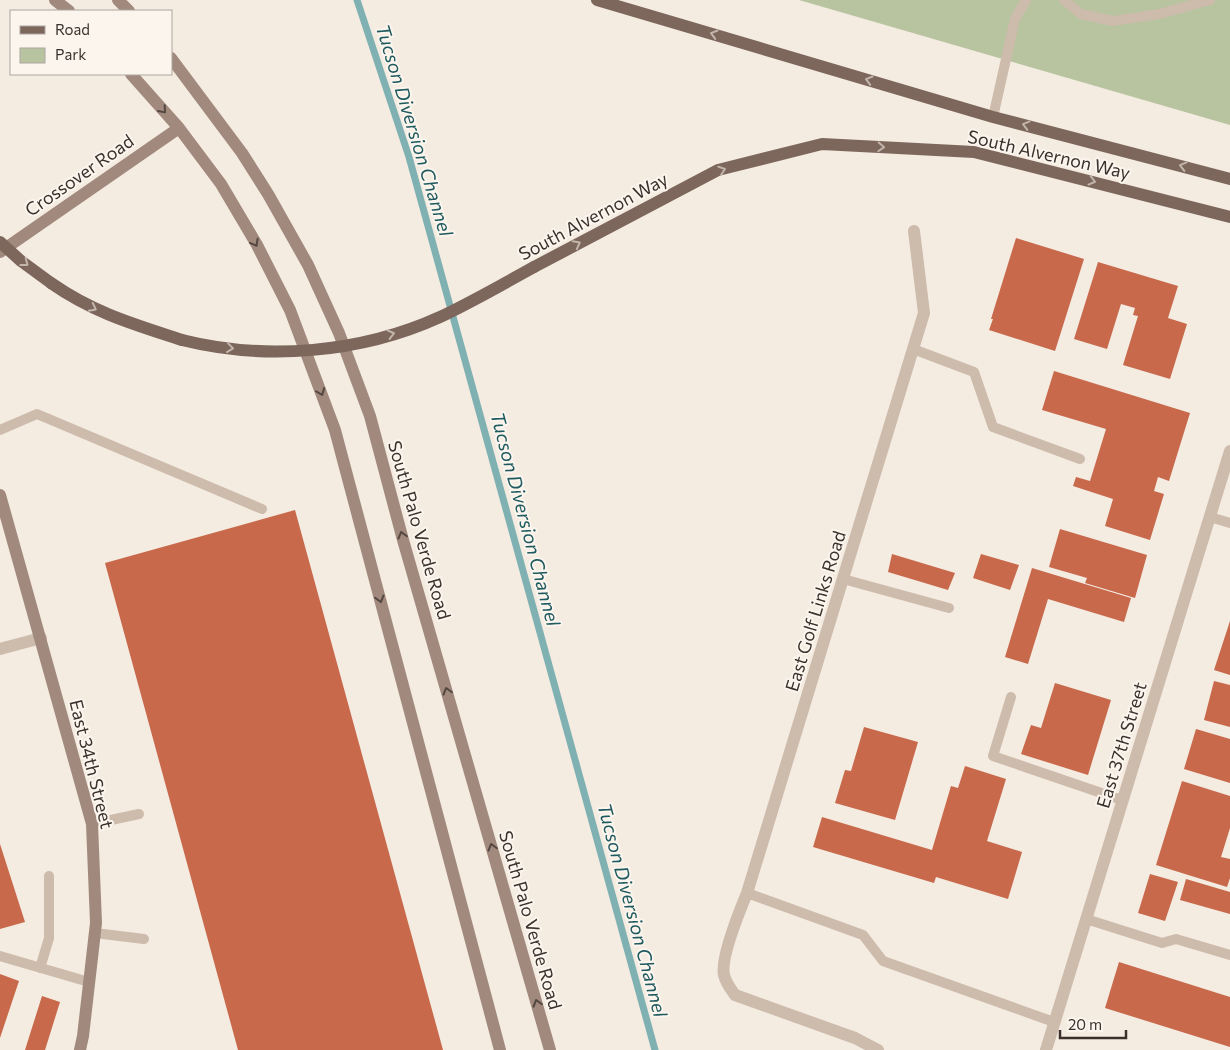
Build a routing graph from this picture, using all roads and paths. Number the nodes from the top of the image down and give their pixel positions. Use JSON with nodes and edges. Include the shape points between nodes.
{"nodes":[{"id":1,"x":55,"y":0,"type":"edge"},
{"id":2,"x":118,"y":0,"type":"edge"},
{"id":3,"x":597,"y":0,"type":"edge"},
{"id":4,"x":1026,"y":0,"type":"edge"},
{"id":5,"x":1064,"y":0,"type":"edge"},
{"id":6,"x":1210,"y":0,"type":"edge"},
{"id":7,"x":68,"y":10,"type":"edge"},
{"id":8,"x":128,"y":10,"type":"edge"},
{"id":9,"x":172,"y":59,"type":"edge"},
{"id":10,"x":132,"y":75,"type":"edge"},
{"id":11,"x":993,"y":116,"type":"junction"},
{"id":12,"x":179,"y":128,"type":"junction"},
{"id":13,"x":1230,"y":179,"type":"edge"},
{"id":14,"x":1230,"y":217,"type":"edge"},
{"id":15,"x":914,"y":231,"type":"dead end"},
{"id":16,"x":0,"y":242,"type":"edge"},
{"id":17,"x":0,"y":252,"type":"edge"},
{"id":18,"x":913,"y":349,"type":"junction"},
{"id":19,"x":0,"y":430,"type":"edge"},
{"id":20,"x":1230,"y":451,"type":"edge"},
{"id":21,"x":1080,"y":459,"type":"dead end"},
{"id":22,"x":0,"y":495,"type":"edge"},
{"id":23,"x":262,"y":508,"type":"dead end"},
{"id":24,"x":1210,"y":517,"type":"junction"},
{"id":25,"x":1230,"y":523,"type":"edge"},
{"id":26,"x":843,"y":579,"type":"junction"},
{"id":27,"x":949,"y":608,"type":"dead end"},
{"id":28,"x":41,"y":638,"type":"junction"},
{"id":29,"x":0,"y":649,"type":"edge"},
{"id":30,"x":1011,"y":697,"type":"dead end"},
{"id":31,"x":1122,"y":800,"type":"junction"},
{"id":32,"x":138,"y":814,"type":"dead end"},
{"id":33,"x":92,"y":824,"type":"junction"},
{"id":34,"x":50,"y":876,"type":"dead end"},
{"id":35,"x":747,"y":893,"type":"junction"},
{"id":36,"x":1086,"y":919,"type":"junction"},
{"id":37,"x":94,"y":933,"type":"junction"},
{"id":38,"x":144,"y":940,"type":"dead end"},
{"id":39,"x":1230,"y":955,"type":"edge"},
{"id":40,"x":0,"y":956,"type":"edge"},
{"id":41,"x":40,"y":968,"type":"junction"},
{"id":42,"x":89,"y":982,"type":"junction"},
{"id":43,"x":1054,"y":1022,"type":"junction"},
{"id":44,"x":80,"y":1050,"type":"edge"},
{"id":45,"x":500,"y":1050,"type":"edge"},
{"id":46,"x":550,"y":1050,"type":"edge"},
{"id":47,"x":878,"y":1050,"type":"edge"},
{"id":48,"x":1046,"y":1050,"type":"edge"}],
"edges":[{"from":1,"to":7,"type":"main road"},
{"from":2,"to":8,"type":"main road"},
{"from":11,"to":3,"type":"main road","name":"South Alvernon Way","one_way":true},
{"from":4,"to":11,"type":"lane","via":[[1015,18]]},
{"from":5,"to":6,"type":"lane","via":[[1081,14],[1113,21],[1159,14]]},
{"from":46,"to":9,"type":"main road","name":"South Palo Verde Road","one_way":true,"via":[[370,416],[339,332],[308,265],[268,194],[242,153]]},
{"from":10,"to":12,"type":"main road","one_way":true},
{"from":13,"to":11,"type":"main road","name":"South Alvernon Way","one_way":true},
{"from":12,"to":17,"type":"main road","name":"Crossover Road"},
{"from":12,"to":45,"type":"main road","one_way":true,"via":[[220,184],[257,245],[290,310],[335,430]]},
{"from":16,"to":14,"type":"main road","name":"South Alvernon Way","one_way":true,"bridge":true,"via":[[72,298],[100,312],[204,345],[282,351],[328,349],[404,331],[439,318],[718,170],[822,144],[974,152]]},
{"from":15,"to":18,"type":"street","name":"East Golf Links Road","via":[[924,313]]},
{"from":18,"to":21,"type":"lane","via":[[974,372],[993,427]]},
{"from":18,"to":26,"type":"street","name":"East Golf Links Road"},
{"from":19,"to":23,"type":"lane","via":[[37,414]]},
{"from":20,"to":24,"type":"street","name":"East 37th Street"},
{"from":22,"to":28,"type":"main road","name":"East 34th Street"},
{"from":24,"to":25,"type":"lane"},
{"from":24,"to":31,"type":"street","name":"East 37th Street"},
{"from":26,"to":27,"type":"lane"},
{"from":26,"to":35,"type":"street","name":"East Golf Links Road"},
{"from":28,"to":29,"type":"street"},
{"from":28,"to":33,"type":"main road","name":"East 34th Street"},
{"from":30,"to":31,"type":"lane","via":[[993,756]]},
{"from":31,"to":36,"type":"street","name":"East 37th Street"},
{"from":32,"to":33,"type":"lane"},
{"from":33,"to":37,"type":"main road","name":"East 34th Street"},
{"from":34,"to":41,"type":"lane","via":[[49,938]]},
{"from":35,"to":43,"type":"lane","via":[[863,935],[883,961]]},
{"from":35,"to":47,"type":"street","name":"East Golf Links Road","via":[[725,956],[723,973],[735,995],[855,1038]]},
{"from":36,"to":39,"type":"lane","via":[[1162,943],[1176,939]]},
{"from":36,"to":43,"type":"street","name":"East 37th Street"},
{"from":37,"to":38,"type":"lane"},
{"from":37,"to":42,"type":"main road","name":"East 34th Street"},
{"from":40,"to":41,"type":"lane"},
{"from":41,"to":42,"type":"lane"},
{"from":42,"to":44,"type":"main road","name":"East 34th Street"},
{"from":43,"to":48,"type":"street","name":"East 37th Street"}]}
